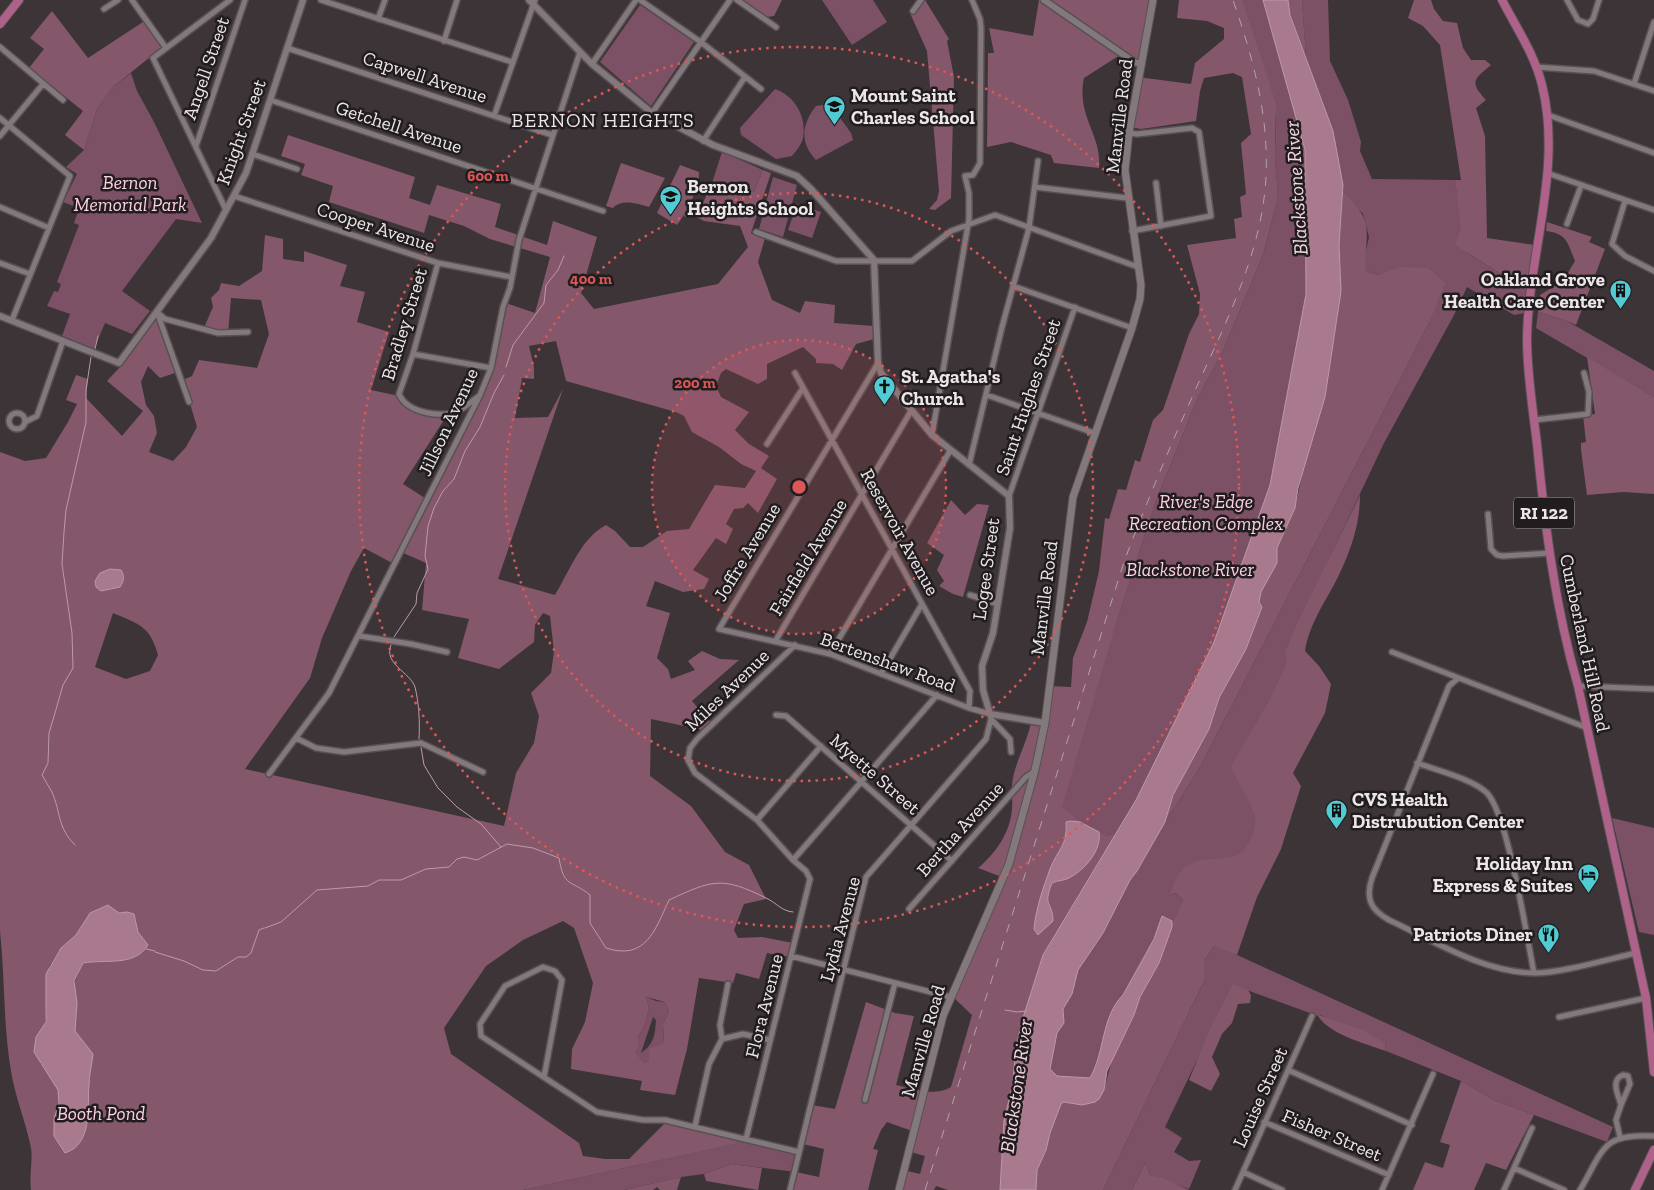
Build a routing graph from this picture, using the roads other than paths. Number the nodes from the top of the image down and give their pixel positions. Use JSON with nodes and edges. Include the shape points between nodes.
{"nodes":[{"id":1,"x":20,"y":0,"type":"edge"},
{"id":2,"x":118,"y":0,"type":"edge"},
{"id":3,"x":132,"y":0,"type":"edge"},
{"id":4,"x":230,"y":0,"type":"edge"},
{"id":5,"x":245,"y":0,"type":"edge"},
{"id":6,"x":303,"y":0,"type":"edge"},
{"id":7,"x":321,"y":0,"type":"edge"},
{"id":8,"x":385,"y":0,"type":"edge"},
{"id":9,"x":457,"y":0,"type":"edge"},
{"id":10,"x":636,"y":0,"type":"edge"},
{"id":11,"x":640,"y":0,"type":"edge"},
{"id":12,"x":730,"y":0,"type":"edge"},
{"id":13,"x":736,"y":0,"type":"edge"},
{"id":14,"x":921,"y":0,"type":"edge"},
{"id":15,"x":972,"y":0,"type":"edge"},
{"id":16,"x":1044,"y":0,"type":"edge"},
{"id":17,"x":1153,"y":0,"type":"edge"},
{"id":18,"x":1502,"y":0,"type":"edge"},
{"id":19,"x":1567,"y":0,"type":"edge"},
{"id":20,"x":1599,"y":0,"type":"edge"},
{"id":21,"x":532,"y":1,"type":"edge"},
{"id":22,"x":104,"y":9,"type":"dead end"},
{"id":23,"x":913,"y":11,"type":"dead end"},
{"id":24,"x":378,"y":18,"type":"junction"},
{"id":25,"x":1654,"y":22,"type":"edge"},
{"id":26,"x":0,"y":24,"type":"edge"},
{"id":27,"x":776,"y":28,"type":"dead end"},
{"id":28,"x":444,"y":40,"type":"junction"},
{"id":29,"x":702,"y":43,"type":"junction"},
{"id":30,"x":0,"y":47,"type":"edge"},
{"id":31,"x":166,"y":48,"type":"junction"},
{"id":32,"x":287,"y":48,"type":"junction"},
{"id":33,"x":580,"y":52,"type":"junction"},
{"id":34,"x":512,"y":62,"type":"junction"},
{"id":35,"x":592,"y":64,"type":"junction"},
{"id":36,"x":1141,"y":64,"type":"junction"},
{"id":37,"x":1536,"y":67,"type":"junction"},
{"id":38,"x":745,"y":77,"type":"junction"},
{"id":39,"x":43,"y":84,"type":"junction"},
{"id":40,"x":1634,"y":84,"type":"junction"},
{"id":41,"x":761,"y":89,"type":"dead end"},
{"id":42,"x":1654,"y":91,"type":"edge"},
{"id":43,"x":63,"y":100,"type":"dead end"},
{"id":44,"x":270,"y":100,"type":"junction"},
{"id":45,"x":652,"y":113,"type":"junction"},
{"id":46,"x":1548,"y":115,"type":"junction"},
{"id":47,"x":494,"y":116,"type":"junction"},
{"id":48,"x":0,"y":118,"type":"edge"},
{"id":49,"x":9,"y":125,"type":"junction"},
{"id":50,"x":1129,"y":133,"type":"junction"},
{"id":51,"x":552,"y":135,"type":"junction"},
{"id":52,"x":0,"y":136,"type":"edge"},
{"id":53,"x":703,"y":141,"type":"junction"},
{"id":54,"x":196,"y":146,"type":"junction"},
{"id":55,"x":1654,"y":153,"type":"edge"},
{"id":56,"x":252,"y":154,"type":"junction"},
{"id":57,"x":1038,"y":161,"type":"dead end"},
{"id":58,"x":297,"y":169,"type":"dead end"},
{"id":59,"x":1547,"y":173,"type":"junction"},
{"id":60,"x":1156,"y":183,"type":"dead end"},
{"id":61,"x":1581,"y":186,"type":"junction"},
{"id":62,"x":536,"y":188,"type":"junction"},
{"id":63,"x":1035,"y":188,"type":"junction"},
{"id":64,"x":234,"y":196,"type":"junction"},
{"id":65,"x":1128,"y":198,"type":"junction"},
{"id":66,"x":1625,"y":201,"type":"junction"},
{"id":67,"x":0,"y":206,"type":"edge"},
{"id":68,"x":226,"y":210,"type":"junction"},
{"id":69,"x":1654,"y":210,"type":"edge"},
{"id":70,"x":603,"y":211,"type":"dead end"},
{"id":71,"x":1567,"y":224,"type":"dead end"},
{"id":72,"x":966,"y":226,"type":"junction"},
{"id":73,"x":1162,"y":226,"type":"junction"},
{"id":74,"x":49,"y":228,"type":"junction"},
{"id":75,"x":1029,"y":228,"type":"junction"},
{"id":76,"x":1132,"y":231,"type":"junction"},
{"id":77,"x":756,"y":232,"type":"dead end"},
{"id":78,"x":874,"y":260,"type":"junction"},
{"id":79,"x":0,"y":263,"type":"edge"},
{"id":80,"x":438,"y":263,"type":"junction"},
{"id":81,"x":1138,"y":267,"type":"junction"},
{"id":82,"x":1654,"y":271,"type":"edge"},
{"id":83,"x":30,"y":274,"type":"junction"},
{"id":84,"x":511,"y":277,"type":"junction"},
{"id":85,"x":1013,"y":286,"type":"junction"},
{"id":86,"x":1075,"y":308,"type":"junction"},
{"id":87,"x":157,"y":312,"type":"junction"},
{"id":88,"x":0,"y":316,"type":"edge"},
{"id":89,"x":12,"y":320,"type":"junction"},
{"id":90,"x":1132,"y":328,"type":"junction"},
{"id":91,"x":248,"y":332,"type":"dead end"},
{"id":92,"x":64,"y":341,"type":"junction"},
{"id":93,"x":413,"y":354,"type":"junction"},
{"id":94,"x":878,"y":363,"type":"junction"},
{"id":95,"x":491,"y":368,"type":"junction"},
{"id":96,"x":795,"y":373,"type":"dead end"},
{"id":97,"x":1584,"y":373,"type":"dead end"},
{"id":98,"x":803,"y":388,"type":"junction"},
{"id":99,"x":480,"y":395,"type":"junction"},
{"id":100,"x":987,"y":395,"type":"junction"},
{"id":101,"x":189,"y":402,"type":"dead end"},
{"id":102,"x":911,"y":411,"type":"junction"},
{"id":103,"x":1038,"y":413,"type":"junction"},
{"id":104,"x":1534,"y":420,"type":"junction"},
{"id":105,"x":25,"y":422,"type":"dead end"},
{"id":106,"x":1094,"y":433,"type":"junction"},
{"id":107,"x":932,"y":435,"type":"junction"},
{"id":108,"x":832,"y":441,"type":"junction"},
{"id":109,"x":767,"y":444,"type":"dead end"},
{"id":110,"x":950,"y":451,"type":"junction"},
{"id":111,"x":969,"y":465,"type":"junction"},
{"id":112,"x":862,"y":494,"type":"junction"},
{"id":113,"x":1009,"y":496,"type":"junction"},
{"id":114,"x":1488,"y":514,"type":"dead end"},
{"id":115,"x":892,"y":549,"type":"junction"},
{"id":116,"x":1550,"y":553,"type":"junction"},
{"id":117,"x":970,"y":595,"type":"dead end"},
{"id":118,"x":922,"y":604,"type":"junction"},
{"id":119,"x":998,"y":604,"type":"junction"},
{"id":120,"x":719,"y":628,"type":"joint"},
{"id":121,"x":359,"y":636,"type":"junction"},
{"id":122,"x":776,"y":640,"type":"junction"},
{"id":123,"x":795,"y":645,"type":"junction"},
{"id":124,"x":447,"y":652,"type":"dead end"},
{"id":125,"x":1392,"y":652,"type":"dead end"},
{"id":126,"x":830,"y":654,"type":"junction"},
{"id":127,"x":881,"y":674,"type":"junction"},
{"id":128,"x":1457,"y":679,"type":"junction"},
{"id":129,"x":1578,"y":686,"type":"junction"},
{"id":130,"x":1654,"y":689,"type":"edge"},
{"id":131,"x":937,"y":696,"type":"junction"},
{"id":132,"x":969,"y":708,"type":"junction"},
{"id":133,"x":776,"y":715,"type":"dead end"},
{"id":134,"x":991,"y":716,"type":"junction"},
{"id":135,"x":1045,"y":723,"type":"junction"},
{"id":136,"x":1585,"y":727,"type":"junction"},
{"id":137,"x":296,"y":738,"type":"junction"},
{"id":138,"x":821,"y":746,"type":"junction"},
{"id":139,"x":1011,"y":752,"type":"dead end"},
{"id":140,"x":1417,"y":763,"type":"junction"},
{"id":141,"x":1035,"y":770,"type":"junction"},
{"id":142,"x":484,"y":772,"type":"dead end"},
{"id":143,"x":269,"y":774,"type":"dead end"},
{"id":144,"x":862,"y":782,"type":"junction"},
{"id":145,"x":757,"y":820,"type":"junction"},
{"id":146,"x":911,"y":825,"type":"junction"},
{"id":147,"x":793,"y":860,"type":"junction"},
{"id":148,"x":952,"y":861,"type":"junction"},
{"id":149,"x":909,"y":909,"type":"dead end"},
{"id":150,"x":1636,"y":953,"type":"junction"},
{"id":151,"x":792,"y":956,"type":"junction"},
{"id":152,"x":844,"y":970,"type":"junction"},
{"id":153,"x":1534,"y":973,"type":"junction"},
{"id":154,"x":895,"y":983,"type":"junction"},
{"id":155,"x":728,"y":984,"type":"dead end"},
{"id":156,"x":1654,"y":993,"type":"edge"},
{"id":157,"x":950,"y":997,"type":"junction"},
{"id":158,"x":1649,"y":999,"type":"edge"},
{"id":159,"x":1312,"y":1016,"type":"dead end"},
{"id":160,"x":1559,"y":1017,"type":"dead end"},
{"id":161,"x":1654,"y":1022,"type":"edge"},
{"id":162,"x":1650,"y":1034,"type":"junction"},
{"id":163,"x":722,"y":1039,"type":"junction"},
{"id":164,"x":770,"y":1040,"type":"junction"},
{"id":165,"x":1288,"y":1070,"type":"junction"},
{"id":166,"x":1654,"y":1072,"type":"edge"},
{"id":167,"x":1433,"y":1074,"type":"dead end"},
{"id":168,"x":544,"y":1076,"type":"junction"},
{"id":169,"x":865,"y":1100,"type":"dead end"},
{"id":170,"x":1621,"y":1105,"type":"junction"},
{"id":171,"x":1264,"y":1122,"type":"junction"},
{"id":172,"x":1412,"y":1125,"type":"junction"},
{"id":173,"x":695,"y":1126,"type":"junction"},
{"id":174,"x":1532,"y":1128,"type":"dead end"},
{"id":175,"x":1654,"y":1136,"type":"edge"},
{"id":176,"x":1620,"y":1138,"type":"junction"},
{"id":177,"x":746,"y":1139,"type":"junction"},
{"id":178,"x":1654,"y":1150,"type":"edge"},
{"id":179,"x":800,"y":1152,"type":"junction"},
{"id":180,"x":1514,"y":1168,"type":"junction"},
{"id":181,"x":1243,"y":1172,"type":"junction"},
{"id":182,"x":1389,"y":1176,"type":"junction"},
{"id":183,"x":790,"y":1190,"type":"edge"},
{"id":184,"x":899,"y":1190,"type":"edge"},
{"id":185,"x":1235,"y":1190,"type":"edge"},
{"id":186,"x":1282,"y":1190,"type":"edge"},
{"id":187,"x":1382,"y":1190,"type":"edge"},
{"id":188,"x":1504,"y":1190,"type":"edge"},
{"id":189,"x":1564,"y":1190,"type":"edge"},
{"id":190,"x":1580,"y":1190,"type":"edge"},
{"id":191,"x":1635,"y":1190,"type":"edge"}],
"edges":[{"from":1,"to":26,"type":"main road"},
{"from":2,"to":22,"type":"street"},
{"from":3,"to":31,"type":"street"},
{"from":4,"to":31,"type":"street"},
{"from":5,"to":54,"type":"street","name":"Angell Street"},
{"from":6,"to":32,"type":"street","name":"Knight Street"},
{"from":7,"to":24,"type":"street"},
{"from":8,"to":24,"type":"street"},
{"from":9,"to":28,"type":"street"},
{"from":10,"to":35,"type":"street"},
{"from":11,"to":29,"type":"street"},
{"from":12,"to":29,"type":"street"},
{"from":13,"to":27,"type":"street"},
{"from":14,"to":23,"type":"street"},
{"from":15,"to":72,"type":"street","via":[[981,28],[980,163],[973,174],[965,176],[969,193]]},
{"from":16,"to":36,"type":"street"},
{"from":17,"to":36,"type":"main road","name":"Manville Road"},
{"from":18,"to":37,"type":"main road","name":"Cumberland Hill Road","number":"RI 122"},
{"from":19,"to":20,"type":"street","via":[[1580,21],[1588,24]]},
{"from":21,"to":33,"type":"street"},
{"from":21,"to":34,"type":"street"},
{"from":24,"to":28,"type":"street"},
{"from":25,"to":40,"type":"street"},
{"from":28,"to":34,"type":"street"},
{"from":29,"to":38,"type":"street"},
{"from":29,"to":45,"type":"street","via":[[668,86]]},
{"from":30,"to":39,"type":"street"},
{"from":31,"to":54,"type":"street","via":[[153,58]]},
{"from":32,"to":44,"type":"street","name":"Knight Street"},
{"from":32,"to":47,"type":"street","name":"Capwell Avenue"},
{"from":33,"to":35,"type":"street"},
{"from":33,"to":51,"type":"street","name":"Jillson Avenue"},
{"from":34,"to":47,"type":"street"},
{"from":35,"to":45,"type":"street"},
{"from":36,"to":50,"type":"main road","name":"Manville Road"},
{"from":37,"to":40,"type":"street","via":[[1594,71]]},
{"from":37,"to":46,"type":"main road","name":"Cumberland Hill Road","number":"RI 122"},
{"from":38,"to":41,"type":"street"},
{"from":38,"to":53,"type":"street"},
{"from":39,"to":43,"type":"street"},
{"from":39,"to":49,"type":"street"},
{"from":40,"to":42,"type":"street"},
{"from":44,"to":56,"type":"street","name":"Knight Street"},
{"from":44,"to":62,"type":"street","name":"Getchell Avenue"},
{"from":45,"to":53,"type":"street"},
{"from":46,"to":55,"type":"street"},
{"from":46,"to":59,"type":"main road","name":"Cumberland Hill Road","number":"RI 122"},
{"from":47,"to":51,"type":"street","name":"Capwell Avenue"},
{"from":48,"to":49,"type":"street"},
{"from":49,"to":52,"type":"street"},
{"from":49,"to":74,"type":"street","via":[[70,176]]},
{"from":50,"to":65,"type":"main road","name":"Manville Road","via":[[1125,170]]},
{"from":50,"to":73,"type":"street","via":[[1192,128],[1199,132],[1211,216]]},
{"from":51,"to":62,"type":"street","name":"Jillson Avenue"},
{"from":53,"to":78,"type":"street","via":[[797,176]]},
{"from":54,"to":68,"type":"street"},
{"from":56,"to":58,"type":"street"},
{"from":56,"to":64,"type":"street","name":"Knight Street"},
{"from":57,"to":63,"type":"street"},
{"from":59,"to":61,"type":"street"},
{"from":59,"to":104,"type":"main road","name":"Cumberland Hill Road","number":"RI 122","via":[[1528,327]]},
{"from":60,"to":73,"type":"street"},
{"from":61,"to":66,"type":"street"},
{"from":61,"to":71,"type":"street"},
{"from":62,"to":70,"type":"street","name":"Getchell Avenue"},
{"from":62,"to":84,"type":"street","name":"Jillson Avenue"},
{"from":63,"to":65,"type":"street"},
{"from":63,"to":75,"type":"street"},
{"from":64,"to":68,"type":"street","name":"Knight Street"},
{"from":64,"to":80,"type":"street","name":"Cooper Avenue"},
{"from":65,"to":76,"type":"main road","name":"Manville Road"},
{"from":66,"to":69,"type":"street"},
{"from":66,"to":82,"type":"street","via":[[1612,244],[1625,256]]},
{"from":67,"to":74,"type":"street"},
{"from":68,"to":87,"type":"street","name":"Knight Street","via":[[211,238]]},
{"from":72,"to":75,"type":"street","via":[[995,216]]},
{"from":72,"to":78,"type":"street","via":[[951,231],[912,261]]},
{"from":72,"to":107,"type":"street"},
{"from":73,"to":76,"type":"street"},
{"from":74,"to":83,"type":"street"},
{"from":75,"to":81,"type":"street"},
{"from":75,"to":85,"type":"street"},
{"from":76,"to":81,"type":"main road","name":"Manville Road"},
{"from":77,"to":78,"type":"street","via":[[836,261]]},
{"from":78,"to":94,"type":"street","name":"Logee Street"},
{"from":79,"to":83,"type":"street"},
{"from":80,"to":84,"type":"street","name":"Cooper Avenue"},
{"from":80,"to":93,"type":"street","name":"Bradley Street"},
{"from":81,"to":90,"type":"main road","name":"Manville Road","via":[[1140,299]]},
{"from":83,"to":89,"type":"street"},
{"from":84,"to":95,"type":"street","name":"Jillson Avenue"},
{"from":85,"to":86,"type":"street"},
{"from":85,"to":100,"type":"street"},
{"from":86,"to":90,"type":"street"},
{"from":86,"to":103,"type":"street","name":"Saint Hughes Street"},
{"from":87,"to":91,"type":"street","via":[[165,319],[218,333]]},
{"from":87,"to":92,"type":"street","name":"Knight Street","via":[[119,363]]},
{"from":87,"to":101,"type":"street"},
{"from":88,"to":89,"type":"street"},
{"from":89,"to":92,"type":"street"},
{"from":90,"to":106,"type":"main road","name":"Manville Road"},
{"from":92,"to":105,"type":"street","via":[[37,416]]},
{"from":93,"to":95,"type":"street"},
{"from":93,"to":99,"type":"street","name":"Bradley Street","via":[[399,394],[408,405],[420,411],[444,415],[460,410]]},
{"from":94,"to":102,"type":"street","name":"Logee Street","via":[[881,373]]},
{"from":94,"to":108,"type":"street","name":"Joffre Avenue"},
{"from":95,"to":99,"type":"street","name":"Jillson Avenue"},
{"from":96,"to":98,"type":"street","name":"Reservoir Avenue"},
{"from":97,"to":104,"type":"street","via":[[1588,414]]},
{"from":98,"to":108,"type":"street","name":"Reservoir Avenue"},
{"from":98,"to":109,"type":"street"},
{"from":99,"to":121,"type":"street","name":"Jillson Avenue"},
{"from":100,"to":103,"type":"street"},
{"from":100,"to":111,"type":"street"},
{"from":102,"to":107,"type":"street","name":"Logee Street"},
{"from":102,"to":112,"type":"street","name":"Fairfield Avenue"},
{"from":103,"to":106,"type":"street"},
{"from":103,"to":113,"type":"street","name":"Saint Hughes Street"},
{"from":104,"to":116,"type":"main road","name":"Cumberland Hill Road","number":"RI 122"},
{"from":106,"to":135,"type":"main road","name":"Manville Road","via":[[1073,497]]},
{"from":107,"to":110,"type":"street","name":"Logee Street"},
{"from":108,"to":112,"type":"street","name":"Reservoir Avenue"},
{"from":108,"to":120,"type":"street","name":"Joffre Avenue"},
{"from":110,"to":111,"type":"street","name":"Logee Street"},
{"from":110,"to":115,"type":"street"},
{"from":111,"to":113,"type":"street","name":"Logee Street"},
{"from":112,"to":115,"type":"street","name":"Reservoir Avenue"},
{"from":112,"to":122,"type":"street","name":"Fairfield Avenue"},
{"from":113,"to":119,"type":"street","name":"Logee Street","via":[[1010,528]]},
{"from":114,"to":116,"type":"street","via":[[1491,549],[1497,555]]},
{"from":115,"to":118,"type":"street","name":"Reservoir Avenue"},
{"from":115,"to":126,"type":"street"},
{"from":116,"to":129,"type":"main road","name":"Cumberland Hill Road","number":"RI 122"},
{"from":117,"to":119,"type":"street"},
{"from":118,"to":127,"type":"street"},
{"from":118,"to":132,"type":"street","name":"Reservoir Avenue","via":[[970,691]]},
{"from":119,"to":134,"type":"street","name":"Logee Street","via":[[982,666],[983,690]]},
{"from":120,"to":122,"type":"street","name":"Bertenshaw Road"},
{"from":121,"to":124,"type":"street"},
{"from":121,"to":137,"type":"street","name":"Jillson Avenue","via":[[329,693]]},
{"from":122,"to":123,"type":"street","name":"Bertenshaw Road"},
{"from":123,"to":126,"type":"street","name":"Bertenshaw Road"},
{"from":123,"to":145,"type":"street","name":"Miles Avenue","via":[[690,748],[688,760],[695,773]]},
{"from":125,"to":128,"type":"street"},
{"from":126,"to":127,"type":"street","name":"Bertenshaw Road"},
{"from":127,"to":131,"type":"street","name":"Bertenshaw Road"},
{"from":128,"to":136,"type":"street","via":[[1464,678]]},
{"from":128,"to":140,"type":"street","via":[[1449,686]]},
{"from":129,"to":130,"type":"street"},
{"from":129,"to":136,"type":"main road","name":"Cumberland Hill Road","number":"RI 122"},
{"from":131,"to":132,"type":"street","name":"Bertenshaw Road"},
{"from":131,"to":144,"type":"street"},
{"from":132,"to":134,"type":"street","name":"Bertenshaw Road"},
{"from":133,"to":138,"type":"street","name":"Myette Street","via":[[786,716]]},
{"from":134,"to":135,"type":"street","name":"Bertenshaw Road"},
{"from":134,"to":139,"type":"street","name":"Logee Street","via":[[1010,739]]},
{"from":134,"to":146,"type":"street","name":"Lydia Avenue","via":[[986,739]]},
{"from":135,"to":141,"type":"main road","name":"Manville Road"},
{"from":136,"to":150,"type":"main road","name":"Cumberland Hill Road","number":"RI 122"},
{"from":137,"to":142,"type":"street","via":[[316,748],[344,752],[421,743]]},
{"from":137,"to":143,"type":"street","name":"Jillson Avenue"},
{"from":138,"to":144,"type":"street","name":"Myette Street"},
{"from":138,"to":145,"type":"street"},
{"from":140,"to":153,"type":"street","via":[[1480,787],[1495,806],[1519,897]]},
{"from":140,"to":153,"type":"street","via":[[1370,884],[1368,896],[1371,906],[1389,920],[1475,960],[1507,970]]},
{"from":141,"to":148,"type":"street","name":"Bertha Avenue"},
{"from":141,"to":157,"type":"main road","name":"Manville Road","via":[[1010,864]]},
{"from":144,"to":146,"type":"street","name":"Myette Street"},
{"from":144,"to":147,"type":"street"},
{"from":145,"to":147,"type":"street"},
{"from":146,"to":148,"type":"street","name":"Myette Street"},
{"from":146,"to":152,"type":"street","name":"Lydia Avenue","via":[[866,878]]},
{"from":147,"to":151,"type":"street","name":"Flora Avenue","via":[[810,879]]},
{"from":148,"to":149,"type":"street","name":"Bertha Avenue"},
{"from":150,"to":153,"type":"street"},
{"from":150,"to":158,"type":"main road","name":"Cumberland Hill Road","number":"RI 122"},
{"from":151,"to":152,"type":"street"},
{"from":151,"to":164,"type":"street","name":"Flora Avenue"},
{"from":152,"to":154,"type":"street"},
{"from":152,"to":179,"type":"street","name":"Lydia Avenue"},
{"from":154,"to":157,"type":"street"},
{"from":154,"to":169,"type":"street"},
{"from":155,"to":163,"type":"street","via":[[720,1025]]},
{"from":156,"to":158,"type":"main road"},
{"from":157,"to":184,"type":"main road","name":"Manville Road"},
{"from":158,"to":160,"type":"street"},
{"from":158,"to":162,"type":"main road","number":"RI 122"},
{"from":159,"to":165,"type":"street","name":"Louise Street"},
{"from":161,"to":162,"type":"main road"},
{"from":162,"to":166,"type":"main road","number":"RI 122"},
{"from":163,"to":164,"type":"street","via":[[743,1034]]},
{"from":163,"to":173,"type":"street","via":[[709,1064]]},
{"from":164,"to":177,"type":"street","name":"Flora Avenue"},
{"from":165,"to":171,"type":"street","name":"Louise Street"},
{"from":165,"to":172,"type":"street"},
{"from":167,"to":172,"type":"street"},
{"from":168,"to":168,"type":"street","via":[[562,980],[555,971],[543,967],[505,986],[480,1024],[481,1036]]},
{"from":168,"to":173,"type":"street","via":[[598,1112]]},
{"from":170,"to":170,"type":"street","via":[[1630,1084],[1628,1076],[1622,1075],[1615,1083]]},
{"from":170,"to":176,"type":"street","via":[[1616,1120]]},
{"from":171,"to":181,"type":"street","name":"Louise Street"},
{"from":171,"to":182,"type":"street","name":"Fisher Street"},
{"from":172,"to":182,"type":"street"},
{"from":173,"to":177,"type":"street"},
{"from":174,"to":180,"type":"street"},
{"from":175,"to":176,"type":"street","via":[[1629,1134]]},
{"from":176,"to":190,"type":"street","via":[[1603,1150]]},
{"from":177,"to":179,"type":"street"},
{"from":178,"to":191,"type":"main road"},
{"from":179,"to":183,"type":"street","name":"Lydia Avenue"},
{"from":180,"to":188,"type":"street"},
{"from":180,"to":189,"type":"street"},
{"from":181,"to":185,"type":"street","name":"Louise Street"},
{"from":181,"to":186,"type":"street"},
{"from":182,"to":187,"type":"street"}]}
